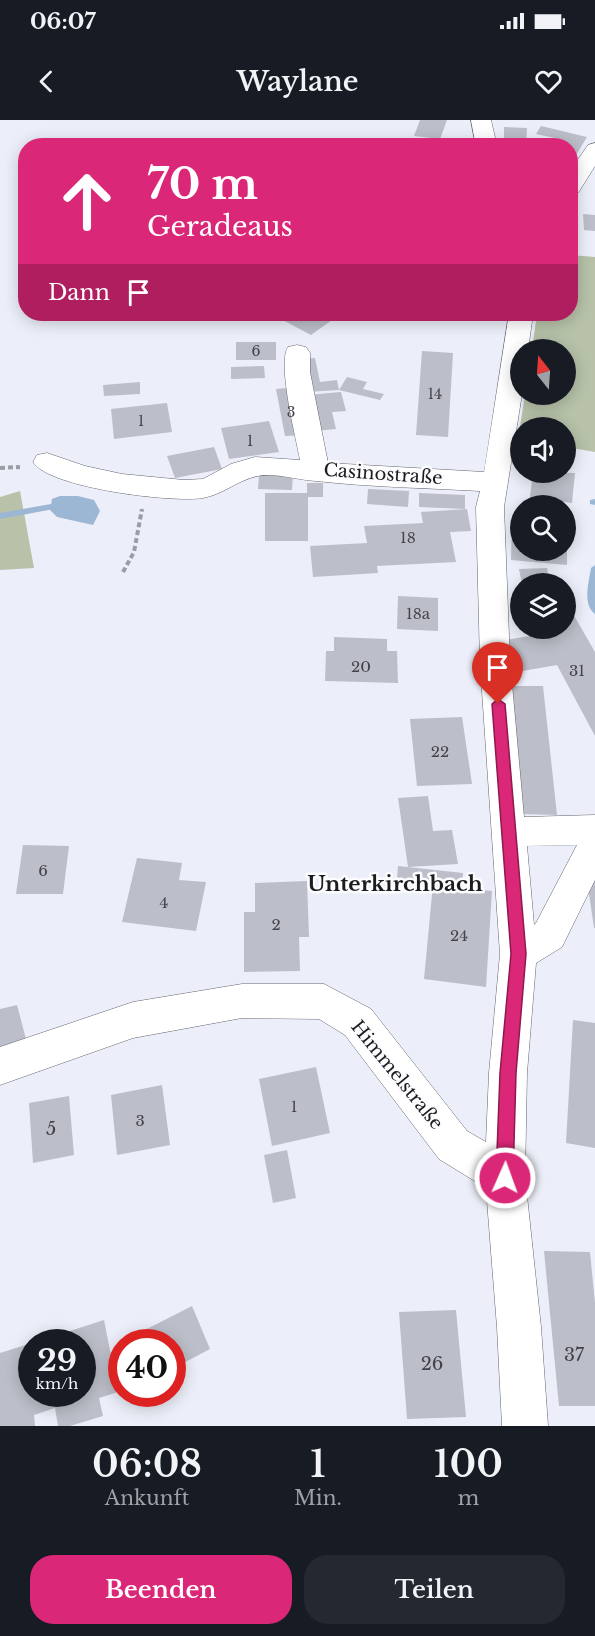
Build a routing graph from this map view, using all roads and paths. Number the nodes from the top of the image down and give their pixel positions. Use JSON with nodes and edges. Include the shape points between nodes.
{"nodes":[{"id":1,"x":481,"y":120,"type":"edge"},
{"id":2,"x":485,"y":138,"type":"edge"},
{"id":3,"x":595,"y":150,"type":"edge"},
{"id":4,"x":578,"y":176,"type":"edge"},
{"id":5,"x":520,"y":321,"type":"edge"},
{"id":6,"x":297,"y":353,"type":"dead end"},
{"id":7,"x":47,"y":462,"type":"dead end"},
{"id":8,"x":316,"y":471,"type":"junction"},
{"id":9,"x":496,"y":482,"type":"junction"},
{"id":10,"x":140,"y":485,"type":"junction"},
{"id":11,"x":123,"y":572,"type":"dead end"},
{"id":12,"x":595,"y":831,"type":"edge"},
{"id":13,"x":508,"y":832,"type":"junction"},
{"id":14,"x":595,"y":845,"type":"edge"},
{"id":15,"x":518,"y":954,"type":"junction"},
{"id":16,"x":0,"y":1066,"type":"edge"},
{"id":17,"x":505,"y":1178,"type":"junction"},
{"id":18,"x":525,"y":1426,"type":"edge"}],
"edges":[{"from":1,"to":2,"type":"street"},
{"from":3,"to":4,"type":"street"},
{"from":5,"to":9,"type":"street"},
{"from":6,"to":8,"type":"street","name":"Casinostraße","via":[[297,372]]},
{"from":7,"to":10,"type":"street","via":[[75,474]]},
{"from":8,"to":9,"type":"street","name":"Casinostraße"},
{"from":8,"to":10,"type":"street","via":[[269,465],[246,468],[203,489]]},
{"from":9,"to":13,"type":"street","via":[[490,507],[495,662]]},
{"from":10,"to":11,"type":"path","via":[[140,528],[134,552]]},
{"from":12,"to":13,"type":"street"},
{"from":13,"to":15,"type":"street"},
{"from":14,"to":15,"type":"street","via":[[549,935]]},
{"from":15,"to":17,"type":"street","via":[[508,1073]]},
{"from":16,"to":17,"type":"street","name":"Himmelstraße","via":[[133,1020],[242,1001],[324,1002],[358,1022],[453,1145]]},
{"from":17,"to":18,"type":"street"}]}
